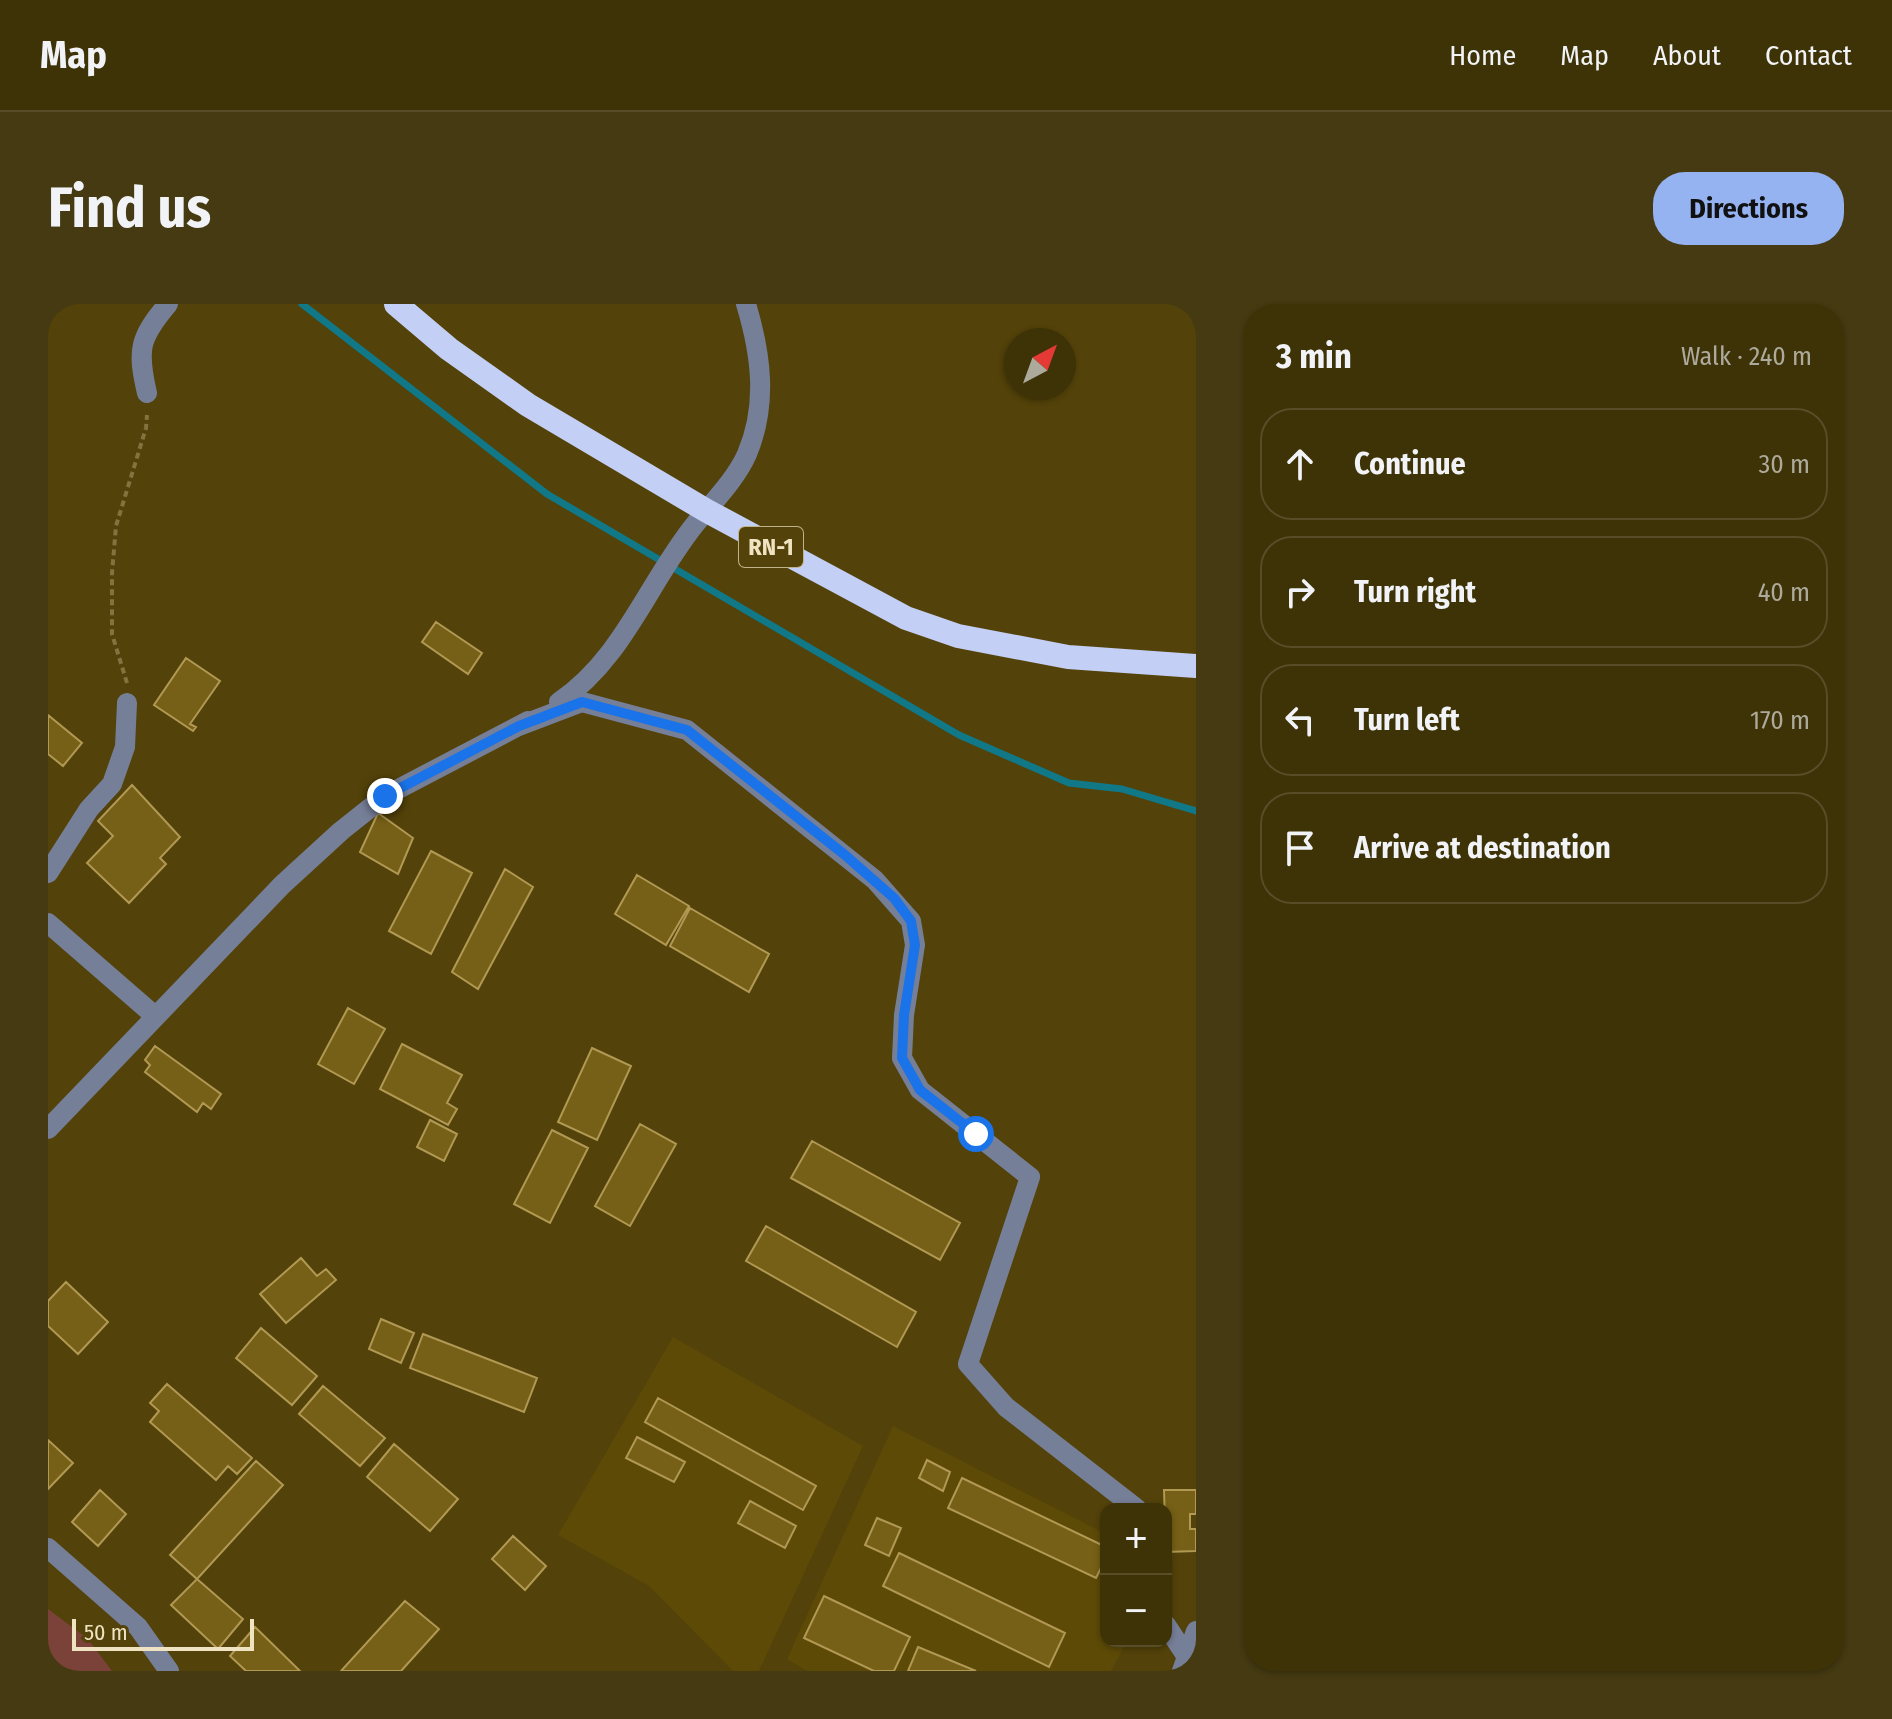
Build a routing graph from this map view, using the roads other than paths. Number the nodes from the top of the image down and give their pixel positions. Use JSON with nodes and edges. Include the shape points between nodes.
{"nodes":[{"id":1,"x":168,"y":304,"type":"edge"},
{"id":2,"x":396,"y":304,"type":"edge"},
{"id":3,"x":746,"y":304,"type":"edge"},
{"id":4,"x":147,"y":393,"type":"road end"},
{"id":5,"x":702,"y":517,"type":"junction"},
{"id":6,"x":1196,"y":666,"type":"edge"},
{"id":7,"x":127,"y":703,"type":"road end"},
{"id":8,"x":519,"y":726,"type":"junction"},
{"id":9,"x":48,"y":873,"type":"edge"},
{"id":10,"x":48,"y":923,"type":"edge"},
{"id":11,"x":155,"y":1016,"type":"junction"},
{"id":12,"x":48,"y":1129,"type":"edge"},
{"id":13,"x":1129,"y":1503,"type":"edge"},
{"id":14,"x":48,"y":1548,"type":"edge"},
{"id":15,"x":1196,"y":1631,"type":"edge"},
{"id":16,"x":1172,"y":1638,"type":"edge"},
{"id":17,"x":1184,"y":1664,"type":"edge"},
{"id":18,"x":169,"y":1671,"type":"edge"}],
"edges":[{"from":1,"to":4,"type":"street","via":[[147,330],[139,358]]},
{"from":2,"to":5,"type":"highway","number":"RN-1","via":[[528,405]]},
{"from":3,"to":5,"type":"street","via":[[762,374],[757,417],[746,455]]},
{"from":5,"to":6,"type":"highway","number":"RN-1","via":[[906,618],[958,636],[1068,657]]},
{"from":5,"to":8,"type":"street","via":[[604,664],[582,687]]},
{"from":7,"to":9,"type":"street","via":[[125,747],[112,784],[89,809]]},
{"from":8,"to":11,"type":"street","via":[[385,796],[341,831]]},
{"from":8,"to":13,"type":"street","via":[[582,702],[687,730],[894,898],[911,921],[915,945],[902,1058],[920,1090],[1030,1177],[968,1364],[1006,1407]]},
{"from":10,"to":11,"type":"street"},
{"from":11,"to":12,"type":"street"},
{"from":14,"to":18,"type":"street","via":[[138,1627]]},
{"from":15,"to":17,"type":"street"},
{"from":16,"to":17,"type":"street"}]}
